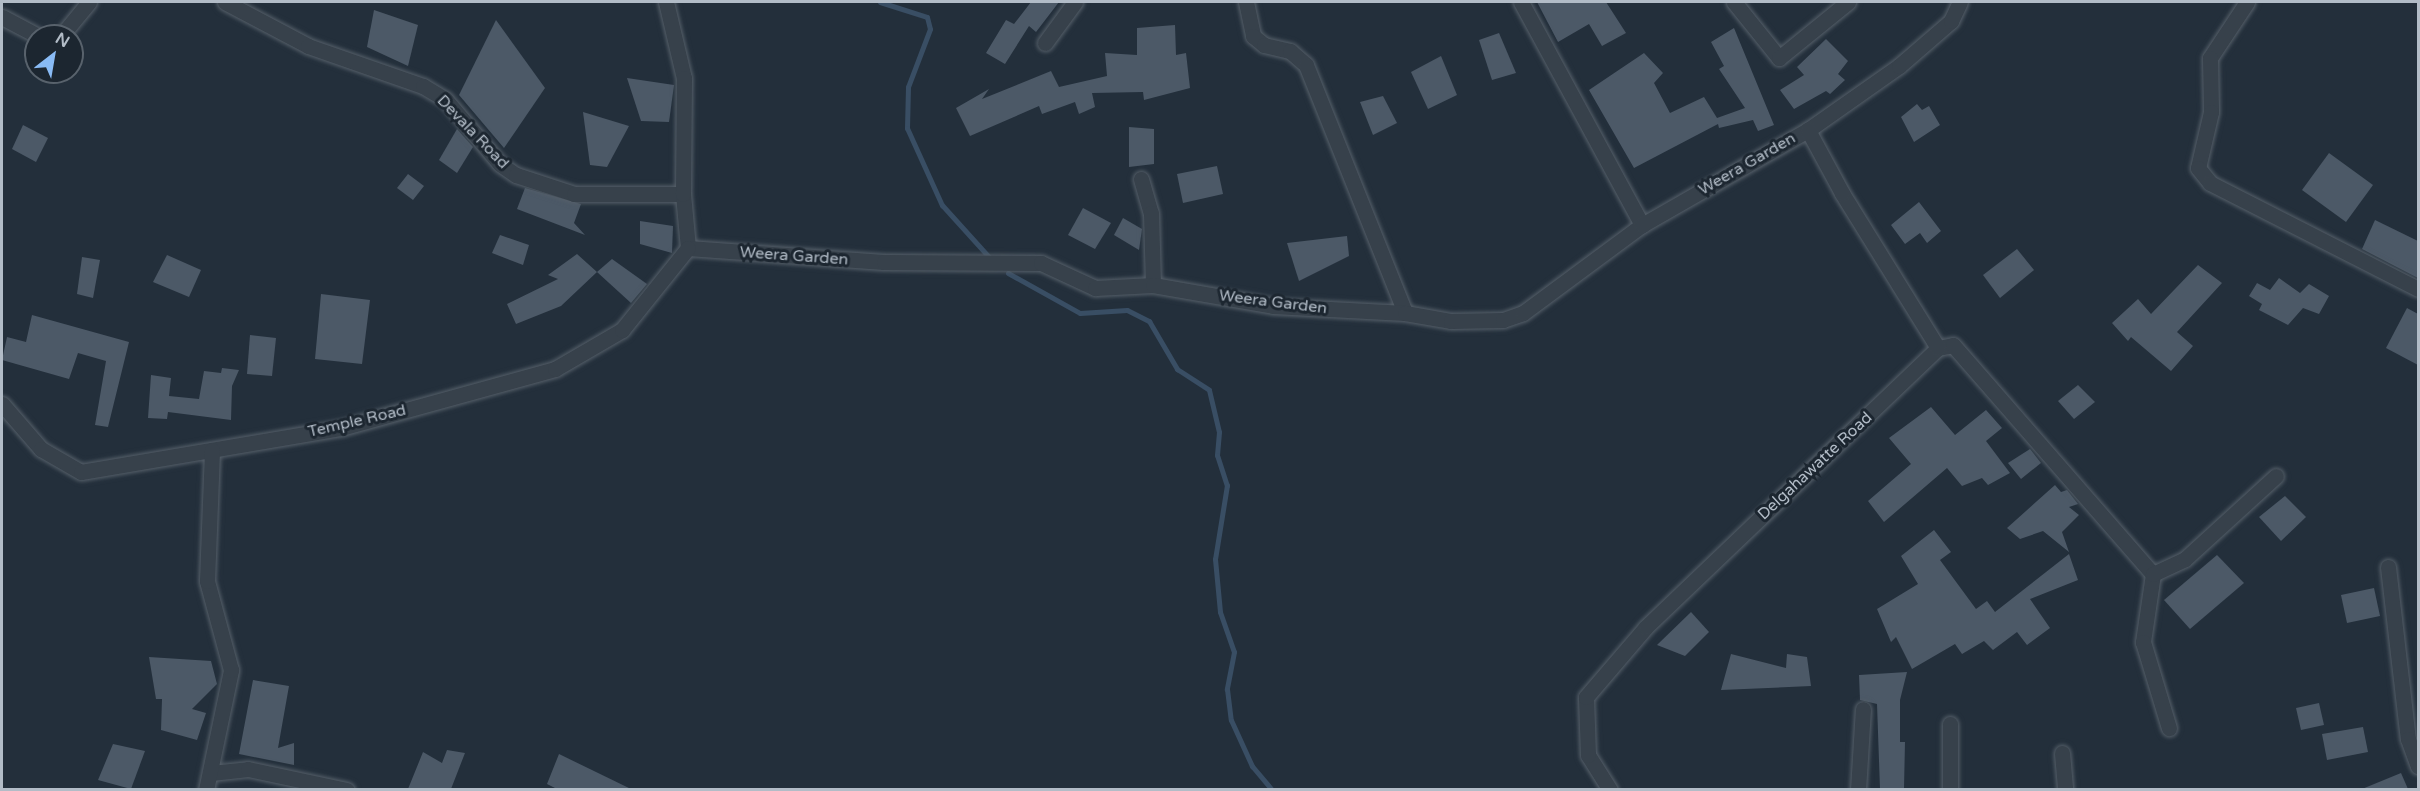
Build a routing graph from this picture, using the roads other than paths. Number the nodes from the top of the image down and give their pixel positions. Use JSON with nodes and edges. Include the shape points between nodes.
{"nodes":[{"id":1,"x":89,"y":2,"type":"edge"},
{"id":2,"x":225,"y":2,"type":"edge"},
{"id":3,"x":666,"y":2,"type":"edge"},
{"id":4,"x":1075,"y":2,"type":"edge"},
{"id":5,"x":1246,"y":2,"type":"edge"},
{"id":6,"x":1521,"y":2,"type":"edge"},
{"id":7,"x":1734,"y":2,"type":"edge"},
{"id":8,"x":1848,"y":2,"type":"edge"},
{"id":9,"x":1960,"y":2,"type":"edge"},
{"id":10,"x":2247,"y":2,"type":"edge"},
{"id":11,"x":2,"y":17,"type":"edge"},
{"id":12,"x":71,"y":24,"type":"edge"},
{"id":13,"x":24,"y":29,"type":"edge"},
{"id":14,"x":1045,"y":43,"type":"dead end"},
{"id":15,"x":1808,"y":130,"type":"junction"},
{"id":16,"x":1141,"y":178,"type":"dead end"},
{"id":17,"x":683,"y":194,"type":"junction"},
{"id":18,"x":1642,"y":225,"type":"junction"},
{"id":19,"x":688,"y":248,"type":"junction"},
{"id":20,"x":1153,"y":285,"type":"junction"},
{"id":21,"x":2418,"y":289,"type":"edge"},
{"id":22,"x":1405,"y":314,"type":"junction"},
{"id":23,"x":1938,"y":348,"type":"junction"},
{"id":24,"x":2,"y":404,"type":"edge"},
{"id":25,"x":212,"y":450,"type":"junction"},
{"id":26,"x":2276,"y":476,"type":"dead end"},
{"id":27,"x":2388,"y":567,"type":"dead end"},
{"id":28,"x":2153,"y":574,"type":"junction"},
{"id":29,"x":1863,"y":709,"type":"dead end"},
{"id":30,"x":1950,"y":724,"type":"dead end"},
{"id":31,"x":2169,"y":728,"type":"dead end"},
{"id":32,"x":2062,"y":753,"type":"dead end"},
{"id":33,"x":2418,"y":766,"type":"edge"},
{"id":34,"x":211,"y":773,"type":"junction"},
{"id":35,"x":206,"y":789,"type":"edge"},
{"id":36,"x":347,"y":789,"type":"edge"},
{"id":37,"x":1610,"y":789,"type":"edge"},
{"id":38,"x":1858,"y":789,"type":"edge"},
{"id":39,"x":1950,"y":789,"type":"edge"},
{"id":40,"x":2065,"y":789,"type":"edge"}],
"edges":[{"from":1,"to":12,"type":"street"},
{"from":2,"to":17,"type":"street","name":"Devala Road","via":[[308,46],[430,90],[445,99],[500,164],[516,175],[574,194]]},
{"from":3,"to":17,"type":"street","via":[[684,78]]},
{"from":4,"to":14,"type":"street"},
{"from":5,"to":22,"type":"street","via":[[1252,36],[1264,45],[1290,51],[1306,65]]},
{"from":6,"to":18,"type":"street"},
{"from":7,"to":8,"type":"street","via":[[1779,58]]},
{"from":9,"to":15,"type":"street","name":"Weera Garden","via":[[1951,21],[1899,66]]},
{"from":10,"to":21,"type":"street","via":[[2210,58],[2211,112],[2198,168],[2210,183]]},
{"from":11,"to":13,"type":"street"},
{"from":15,"to":18,"type":"street","name":"Weera Garden"},
{"from":15,"to":23,"type":"street","via":[[1842,193]]},
{"from":16,"to":20,"type":"street","via":[[1151,213]]},
{"from":17,"to":19,"type":"street"},
{"from":18,"to":22,"type":"street","name":"Weera Garden","via":[[1523,313],[1503,320],[1451,321]]},
{"from":19,"to":20,"type":"street","name":"Weera Garden","via":[[884,262],[1041,263],[1095,288]]},
{"from":19,"to":25,"type":"street","name":"Temple Road","via":[[622,330],[555,369],[341,428]]},
{"from":20,"to":22,"type":"street","name":"Weera Garden","via":[[1273,306]]},
{"from":23,"to":28,"type":"street","via":[[1953,345]]},
{"from":23,"to":37,"type":"street","name":"Delgahawatte Road","via":[[1646,627],[1586,697],[1588,755]]},
{"from":24,"to":25,"type":"street","name":"Temple Road","via":[[41,449],[81,472]]},
{"from":25,"to":34,"type":"street","via":[[207,581],[231,670]]},
{"from":26,"to":28,"type":"street","via":[[2185,559]]},
{"from":27,"to":33,"type":"street","via":[[2408,740]]},
{"from":28,"to":31,"type":"street","via":[[2143,642]]},
{"from":29,"to":38,"type":"street"},
{"from":30,"to":39,"type":"street"},
{"from":32,"to":40,"type":"street"},
{"from":34,"to":35,"type":"street"},
{"from":34,"to":36,"type":"street","via":[[248,768]]}]}
